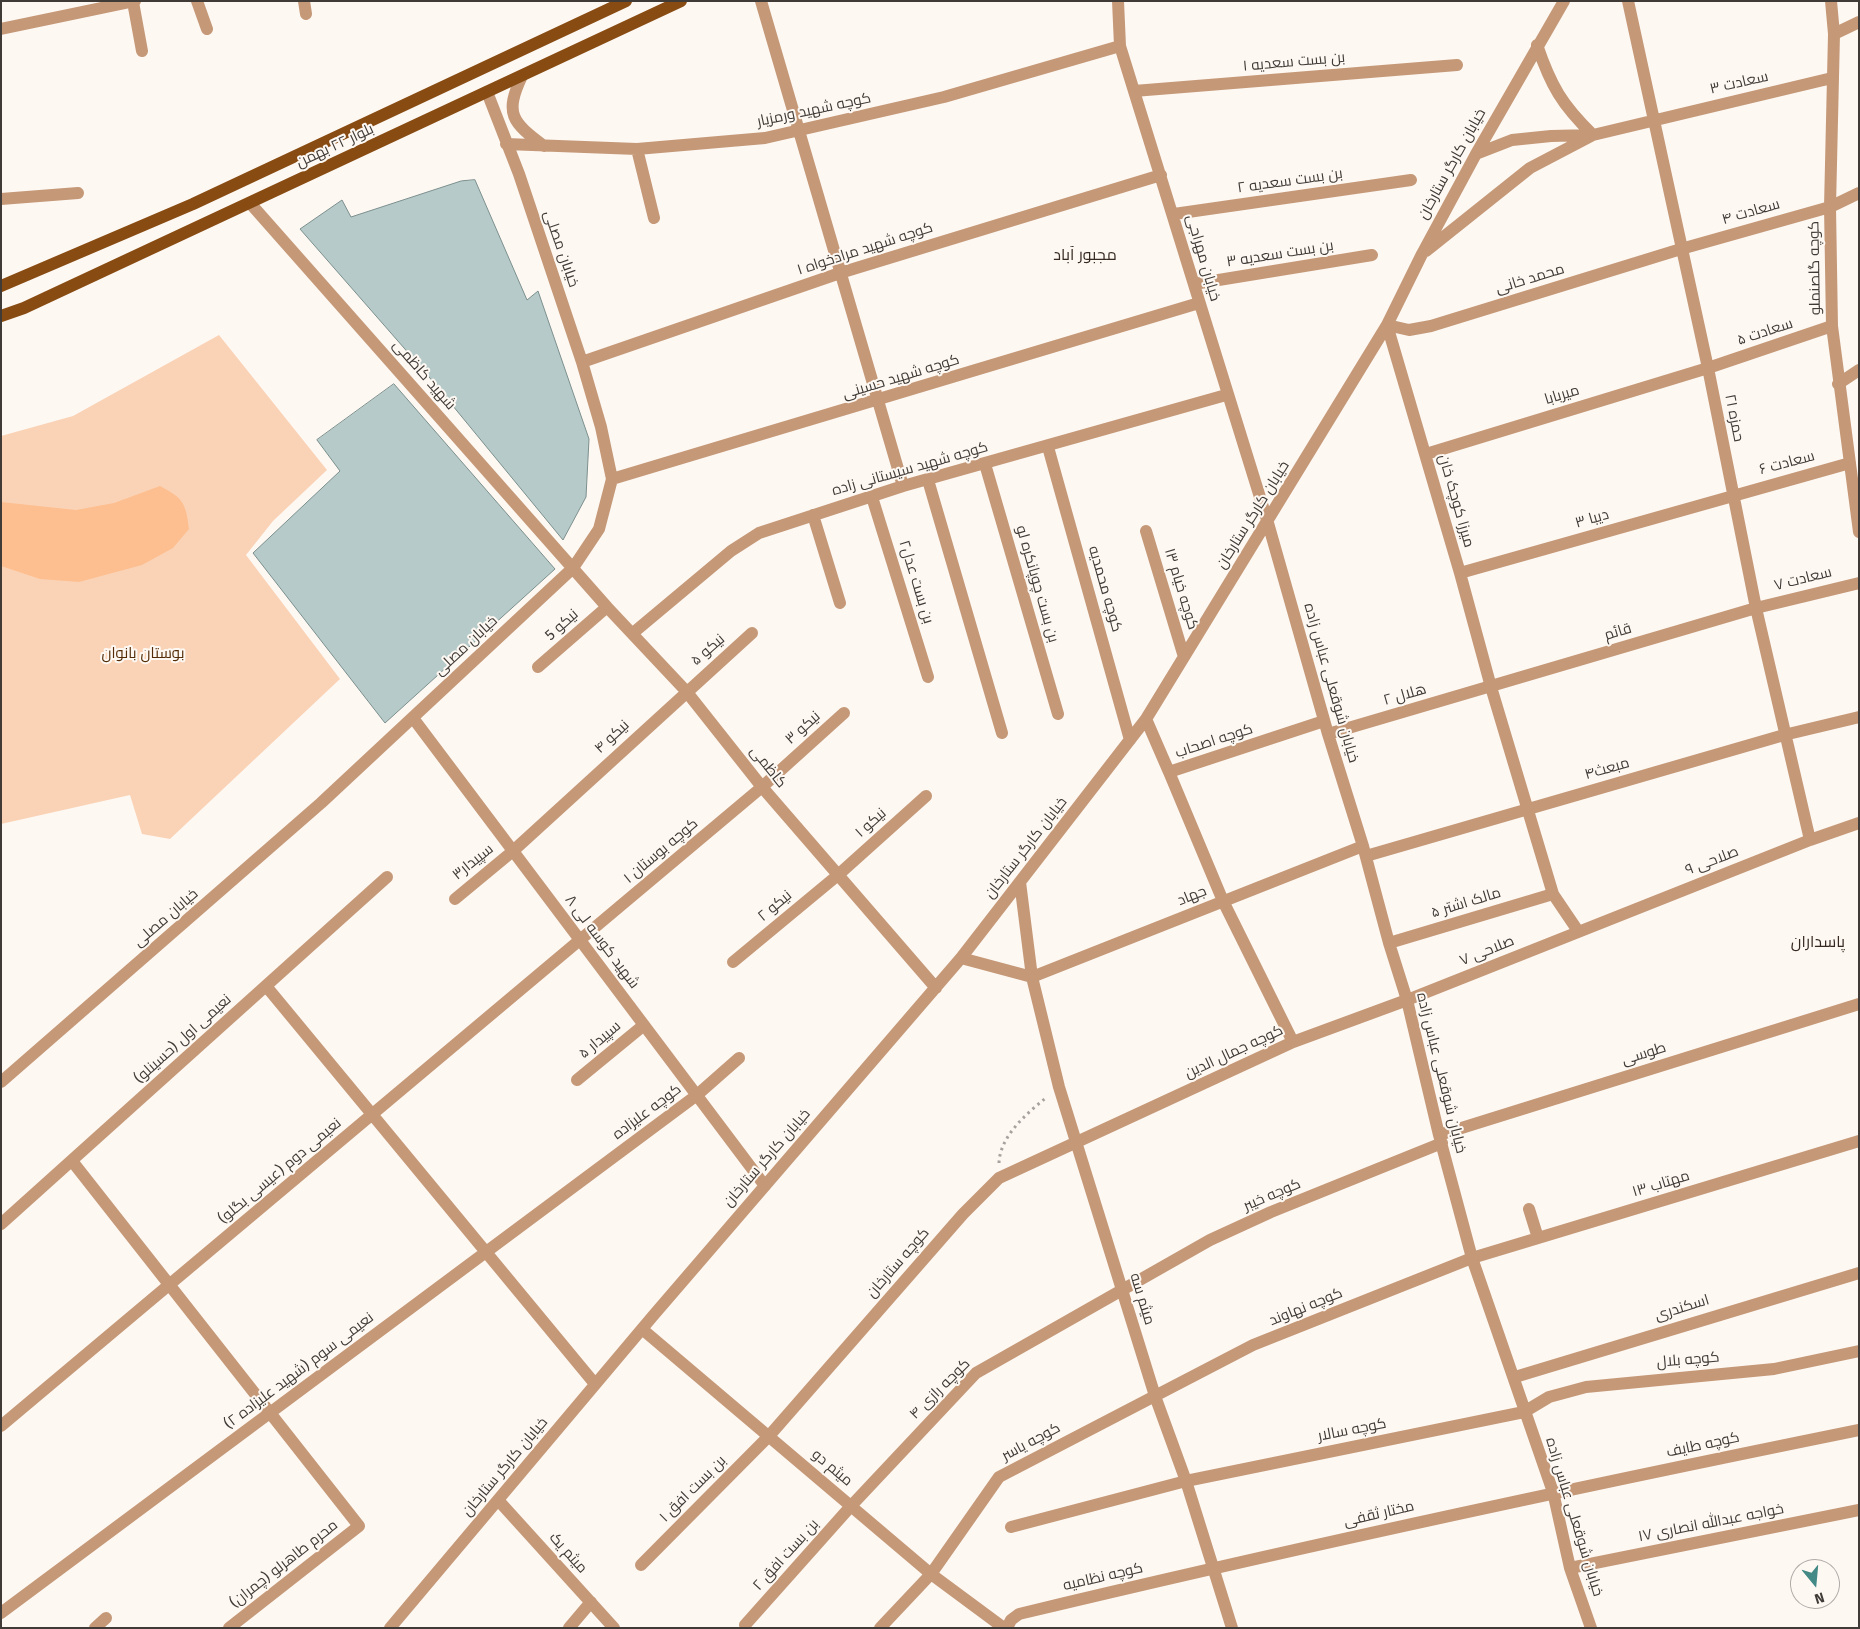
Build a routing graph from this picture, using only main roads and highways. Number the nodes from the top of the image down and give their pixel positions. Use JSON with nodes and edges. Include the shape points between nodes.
{"nodes":[{"id":1,"x":626,"y":1,"type":"edge"},
{"id":2,"x":680,"y":1,"type":"edge"},
{"id":3,"x":476,"y":73,"type":"junction"},
{"id":4,"x":487,"y":92,"type":"junction"},
{"id":5,"x":1,"y":286,"type":"edge"},
{"id":6,"x":1,"y":316,"type":"edge"}],
"edges":[{"from":1,"to":3,"type":"main road","name":"بلوار ۲۲ بهمن"},
{"from":2,"to":4,"type":"main road","name":"بلوار ۲۲ بهمن"},
{"from":3,"to":4,"type":"main road"},
{"from":3,"to":5,"type":"main road","name":"بلوار ۲۲ بهمن","via":[[193,204]]},
{"from":4,"to":6,"type":"main road","name":"بلوار ۲۲ بهمن"}]}
